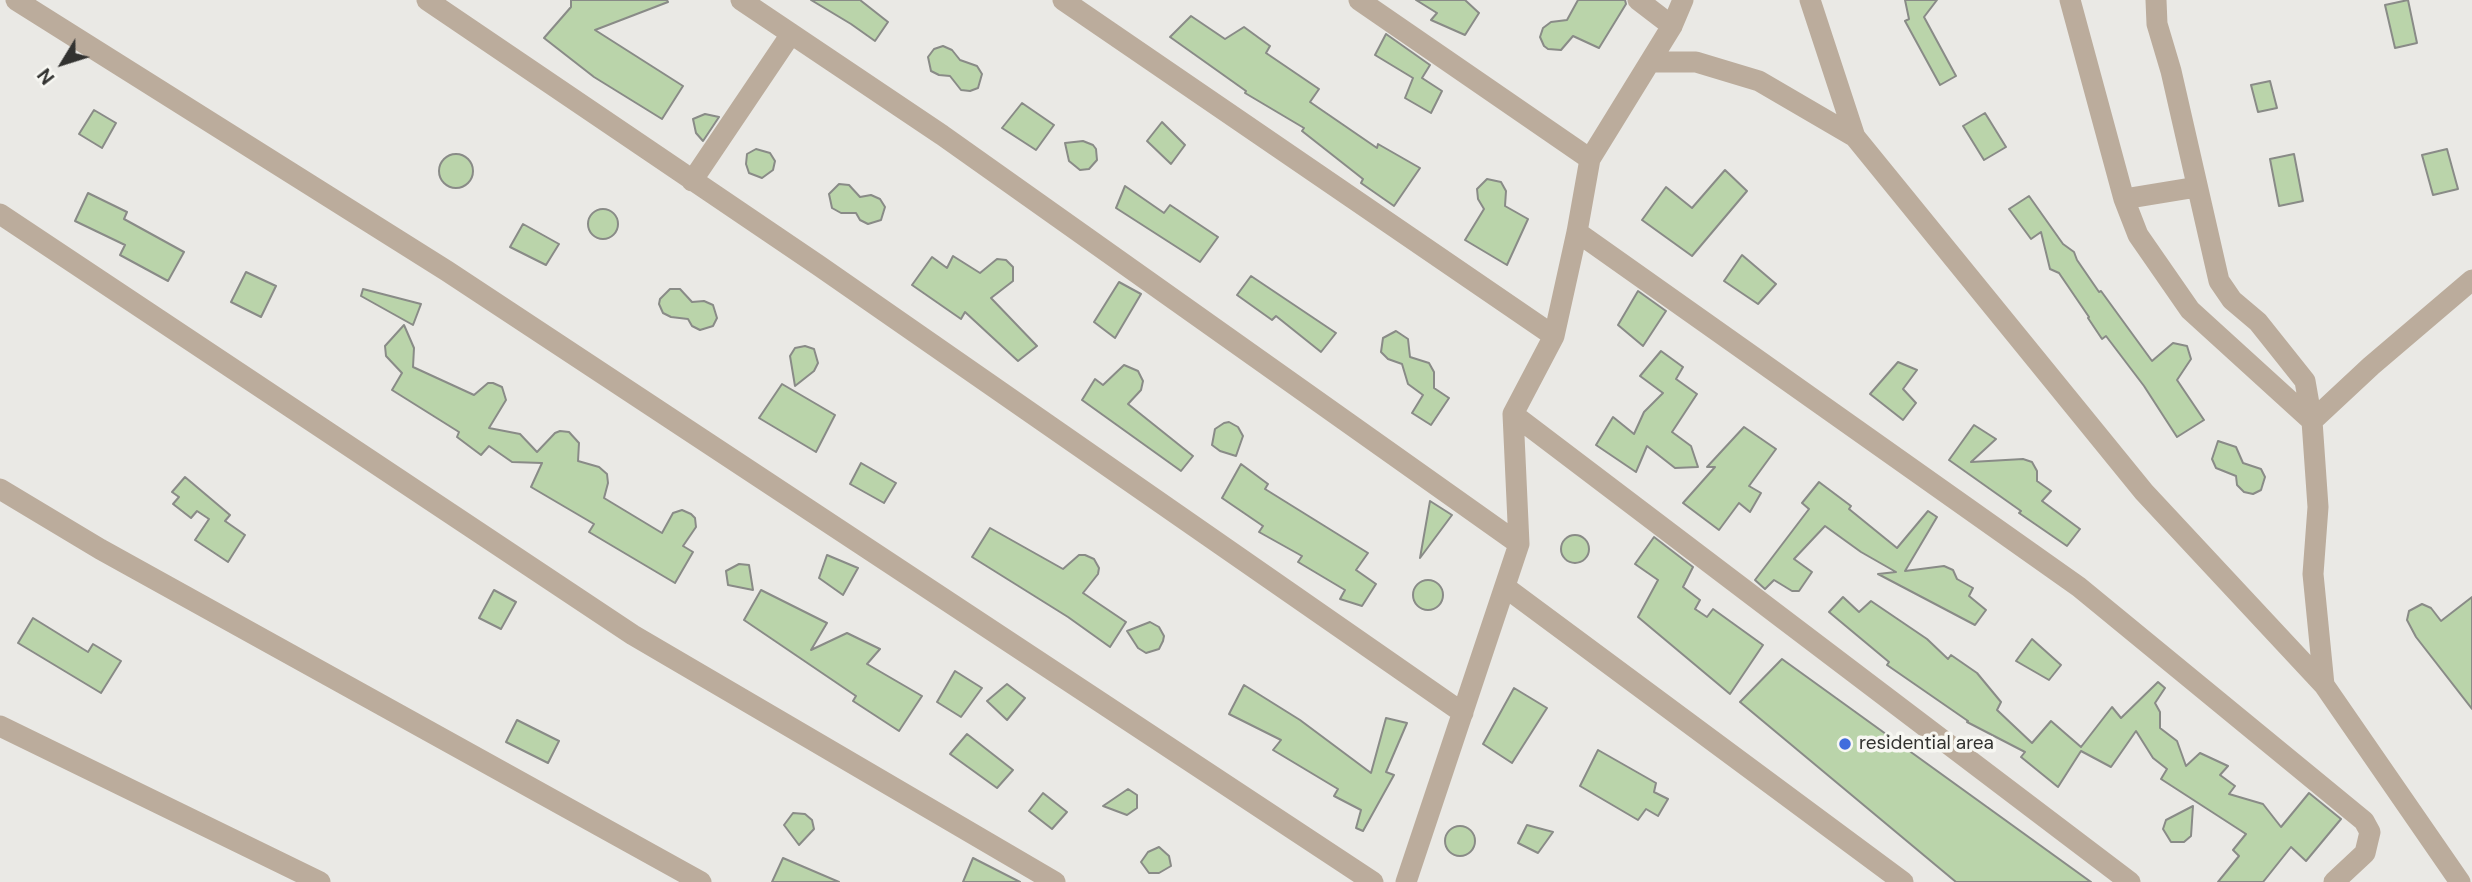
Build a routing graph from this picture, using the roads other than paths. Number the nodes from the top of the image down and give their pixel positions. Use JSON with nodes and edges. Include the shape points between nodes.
{"nodes":[{"id":1,"x":16,"y":0,"type":"edge"},
{"id":2,"x":427,"y":0,"type":"edge"},
{"id":3,"x":741,"y":0,"type":"edge"},
{"id":4,"x":1063,"y":0,"type":"edge"},
{"id":5,"x":1359,"y":0,"type":"edge"},
{"id":6,"x":1638,"y":0,"type":"edge"},
{"id":7,"x":1683,"y":0,"type":"edge"},
{"id":8,"x":1810,"y":0,"type":"edge"},
{"id":9,"x":2070,"y":0,"type":"edge"},
{"id":10,"x":2156,"y":0,"type":"edge"},
{"id":11,"x":1672,"y":26,"type":"junction"},
{"id":12,"x":791,"y":34,"type":"junction"},
{"id":13,"x":1650,"y":62,"type":"junction"},
{"id":14,"x":1855,"y":137,"type":"junction"},
{"id":15,"x":1590,"y":159,"type":"junction"},
{"id":16,"x":692,"y":181,"type":"junction"},
{"id":17,"x":2197,"y":187,"type":"junction"},
{"id":18,"x":2124,"y":199,"type":"junction"},
{"id":19,"x":0,"y":214,"type":"edge"},
{"id":20,"x":1577,"y":232,"type":"junction"},
{"id":21,"x":2472,"y":280,"type":"edge"},
{"id":22,"x":1554,"y":336,"type":"junction"},
{"id":23,"x":1513,"y":414,"type":"junction"},
{"id":24,"x":2312,"y":421,"type":"junction"},
{"id":25,"x":0,"y":489,"type":"edge"},
{"id":26,"x":1520,"y":544,"type":"junction"},
{"id":27,"x":1505,"y":587,"type":"junction"},
{"id":28,"x":2324,"y":685,"type":"junction"},
{"id":29,"x":1463,"y":713,"type":"junction"},
{"id":30,"x":0,"y":726,"type":"edge"},
{"id":31,"x":320,"y":882,"type":"edge"},
{"id":32,"x":701,"y":882,"type":"edge"},
{"id":33,"x":1055,"y":882,"type":"edge"},
{"id":34,"x":1373,"y":882,"type":"edge"},
{"id":35,"x":1406,"y":882,"type":"edge"},
{"id":36,"x":1903,"y":882,"type":"edge"},
{"id":37,"x":2130,"y":882,"type":"edge"},
{"id":38,"x":2334,"y":882,"type":"edge"},
{"id":39,"x":2460,"y":882,"type":"edge"}],
"edges":[{"from":1,"to":34,"type":"street","via":[[447,271]]},
{"from":2,"to":16,"type":"street"},
{"from":3,"to":12,"type":"street"},
{"from":4,"to":22,"type":"street"},
{"from":5,"to":15,"type":"street"},
{"from":6,"to":11,"type":"street"},
{"from":7,"to":11,"type":"street"},
{"from":8,"to":14,"type":"street"},
{"from":9,"to":18,"type":"street"},
{"from":10,"to":17,"type":"street","via":[[2157,24]]},
{"from":11,"to":13,"type":"street"},
{"from":12,"to":16,"type":"street"},
{"from":12,"to":26,"type":"street","via":[[942,135]]},
{"from":13,"to":14,"type":"street","via":[[1696,62],[1759,81]]},
{"from":13,"to":15,"type":"street"},
{"from":14,"to":28,"type":"street","via":[[2144,492]]},
{"from":15,"to":20,"type":"street"},
{"from":16,"to":29,"type":"street"},
{"from":17,"to":18,"type":"street"},
{"from":17,"to":24,"type":"street","via":[[2219,281],[2305,382]]},
{"from":18,"to":24,"type":"street","via":[[2138,235],[2190,310]]},
{"from":19,"to":33,"type":"street","via":[[634,635]]},
{"from":20,"to":22,"type":"street"},
{"from":20,"to":38,"type":"street","via":[[2079,587],[2364,821],[2370,832],[2365,853]]},
{"from":21,"to":24,"type":"street"},
{"from":22,"to":23,"type":"street"},
{"from":23,"to":26,"type":"street"},
{"from":23,"to":37,"type":"street"},
{"from":24,"to":28,"type":"street","via":[[2318,508],[2313,574]]},
{"from":25,"to":32,"type":"street"},
{"from":26,"to":27,"type":"street"},
{"from":27,"to":29,"type":"street"},
{"from":27,"to":36,"type":"street"},
{"from":28,"to":39,"type":"street"},
{"from":29,"to":35,"type":"street"},
{"from":30,"to":31,"type":"street"}]}
